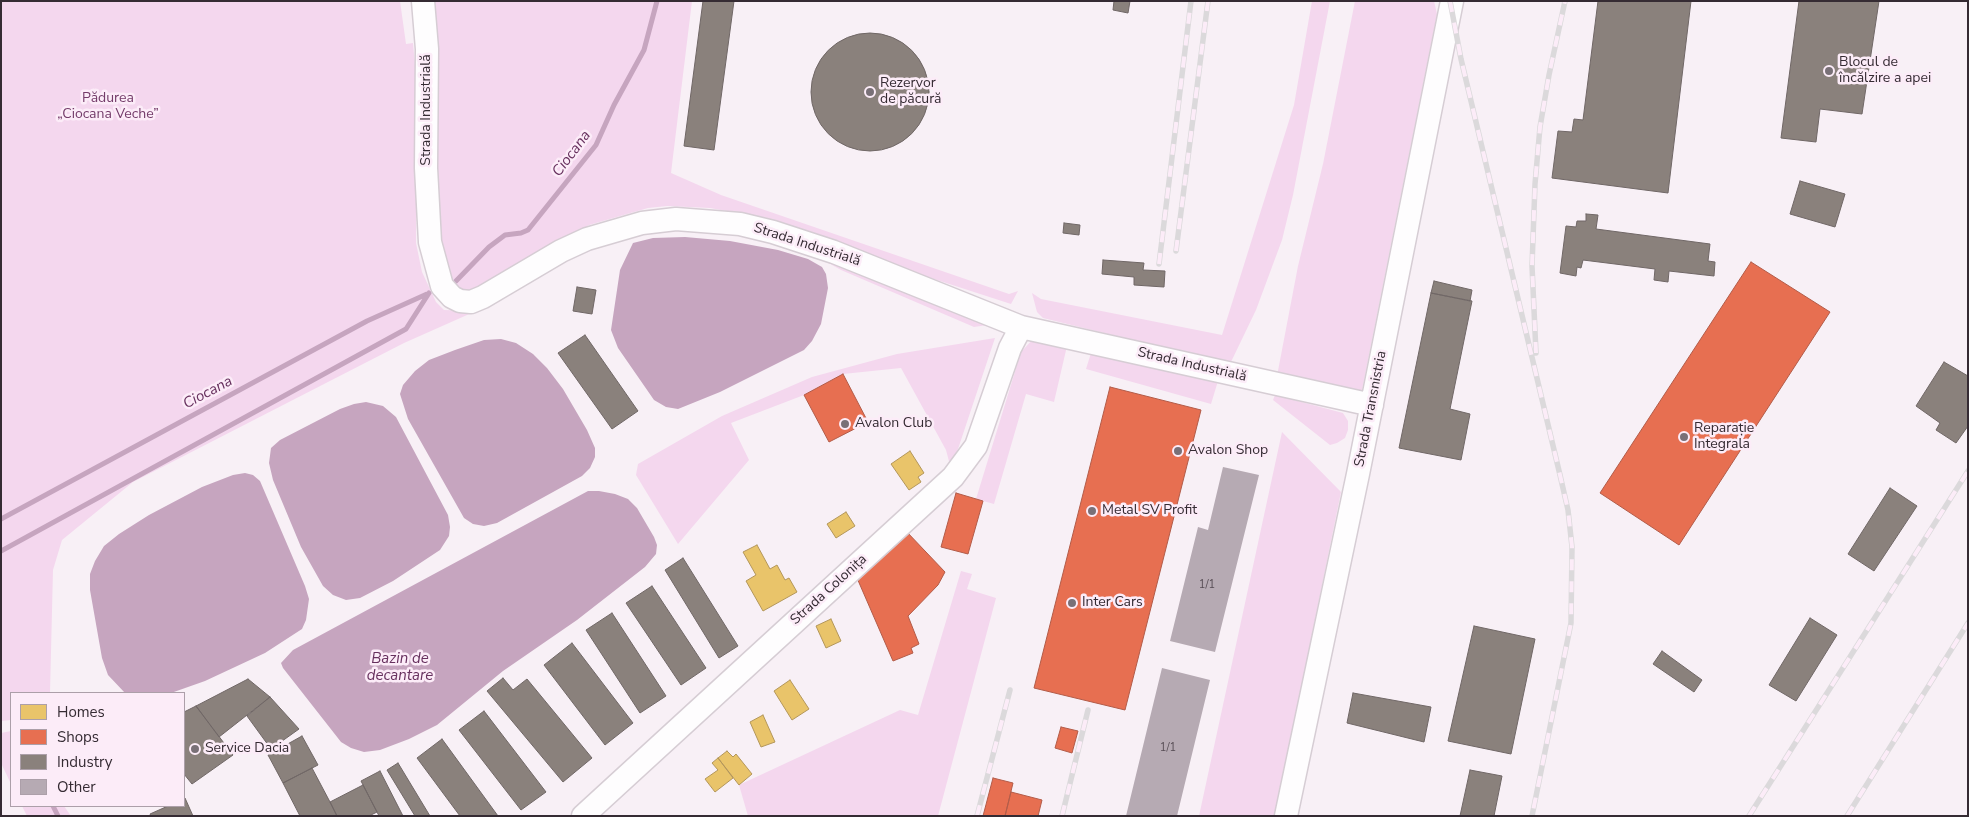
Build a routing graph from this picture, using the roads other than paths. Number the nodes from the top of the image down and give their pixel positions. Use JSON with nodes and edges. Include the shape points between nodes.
{"nodes":[{"id":1,"x":423,"y":1,"type":"edge"},
{"id":2,"x":1452,"y":1,"type":"edge"},
{"id":3,"x":1021,"y":327,"type":"junction"},
{"id":4,"x":1372,"y":405,"type":"junction"},
{"id":5,"x":583,"y":816,"type":"edge"},
{"id":6,"x":1286,"y":816,"type":"edge"}],
"edges":[{"from":1,"to":3,"type":"street","name":"Strada Industrială","via":[[427,49],[426,168],[430,242],[442,286],[452,297],[471,302],[483,297],[587,239],[642,223],[683,219],[740,224],[773,232],[834,252]]},
{"from":2,"to":4,"type":"street","name":"Strada Transnistria"},
{"from":3,"to":4,"type":"street","name":"Strada Industrială"},
{"from":3,"to":5,"type":"street","name":"Strada Colonița","via":[[1010,348],[976,446],[952,477]]},
{"from":4,"to":6,"type":"street","name":"Strada Transnistria"}]}
